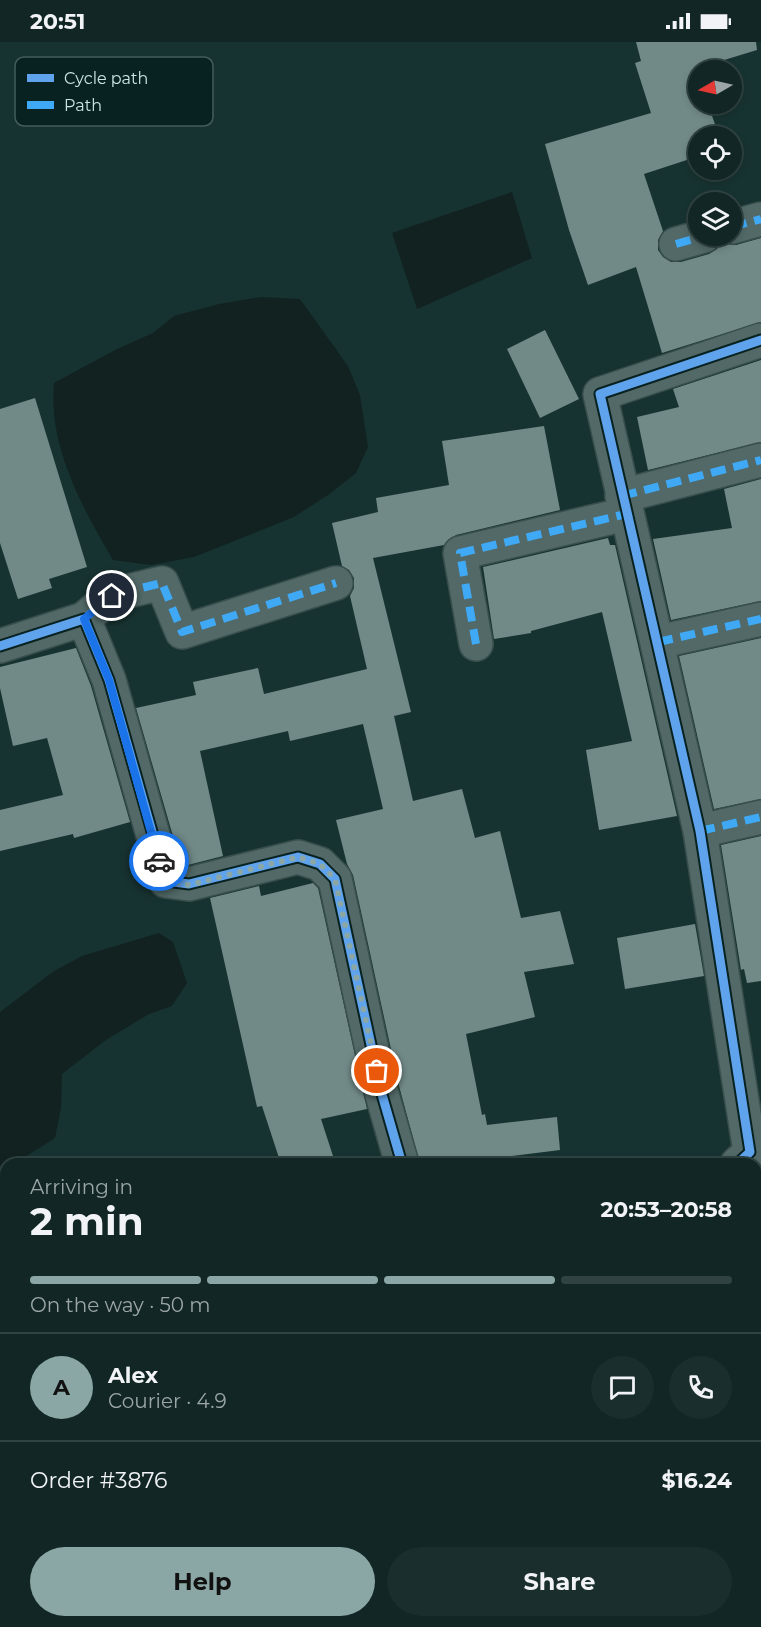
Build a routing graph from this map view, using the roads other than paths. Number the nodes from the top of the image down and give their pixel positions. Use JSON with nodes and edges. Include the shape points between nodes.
{"nodes":[{"id":1,"x":761,"y":219,"type":"edge"},
{"id":2,"x":742,"y":224,"type":"edge"},
{"id":3,"x":761,"y":340,"type":"edge"},
{"id":4,"x":761,"y":460,"type":"edge"},
{"id":5,"x":624,"y":505,"type":"junction"},
{"id":6,"x":336,"y":583,"type":"dead end"},
{"id":7,"x":84,"y":619,"type":"junction"},
{"id":8,"x":761,"y":619,"type":"edge"},
{"id":9,"x":658,"y":642,"type":"junction"},
{"id":10,"x":476,"y":644,"type":"dead end"},
{"id":11,"x":0,"y":646,"type":"edge"},
{"id":12,"x":761,"y":817,"type":"edge"},
{"id":13,"x":700,"y":831,"type":"junction"},
{"id":14,"x":400,"y":1158,"type":"edge"},
{"id":15,"x":744,"y":1158,"type":"edge"}],
"edges":[{"from":1,"to":2,"type":"street"},
{"from":3,"to":5,"type":"street","via":[[600,394]]},
{"from":4,"to":5,"type":"street"},
{"from":5,"to":9,"type":"street"},
{"from":5,"to":10,"type":"street","via":[[460,553]]},
{"from":6,"to":7,"type":"street","via":[[182,632],[162,583],[112,596]]},
{"from":7,"to":11,"type":"street"},
{"from":7,"to":14,"type":"street","via":[[109,680],[166,881],[189,885],[298,857],[320,864],[335,879],[381,1091]]},
{"from":8,"to":9,"type":"street"},
{"from":9,"to":13,"type":"street"},
{"from":12,"to":13,"type":"street"},
{"from":13,"to":15,"type":"street","via":[[750,1152]]}]}
